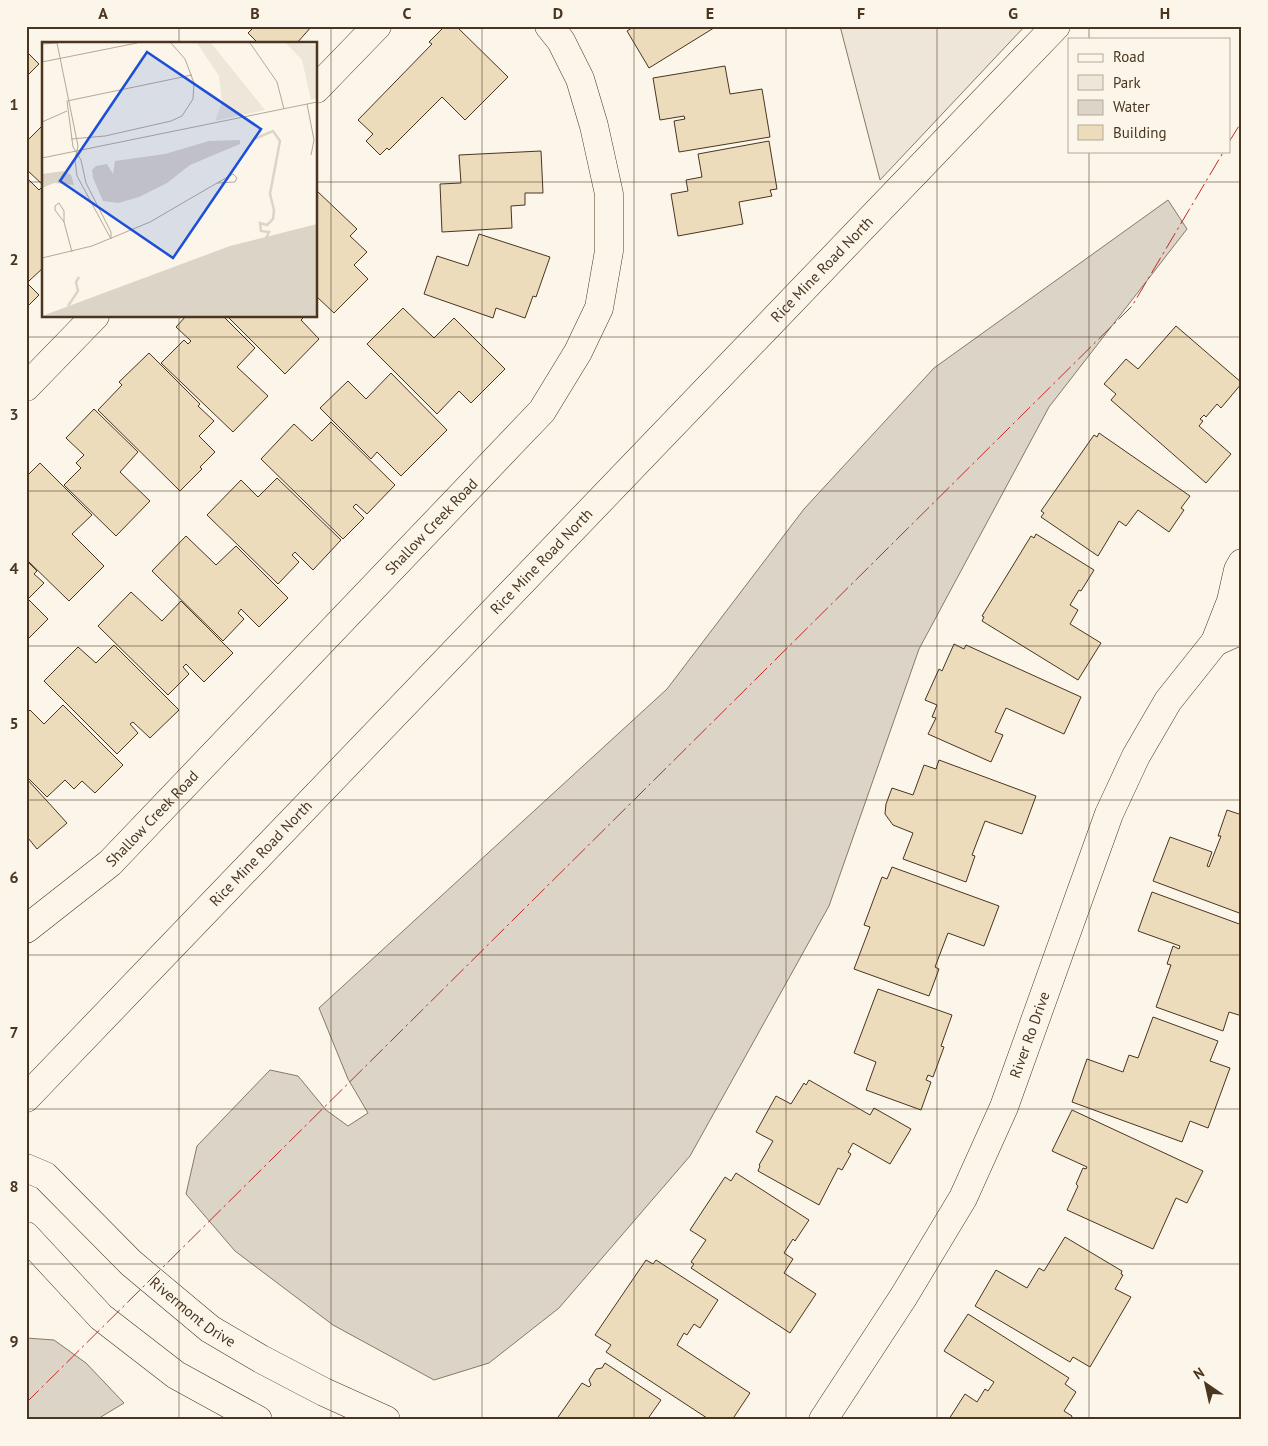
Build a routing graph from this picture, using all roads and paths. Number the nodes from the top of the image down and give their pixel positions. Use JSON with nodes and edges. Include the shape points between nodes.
{"nodes":[{"id":1,"x":377,"y":26,"type":"edge"},
{"id":2,"x":549,"y":26,"type":"edge"},
{"id":3,"x":1056,"y":26,"type":"edge"},
{"id":4,"x":318,"y":87,"type":"edge"},
{"id":5,"x":93,"y":318,"type":"edge"},
{"id":6,"x":26,"y":387,"type":"edge"},
{"id":7,"x":1242,"y":563,"type":"edge"},
{"id":8,"x":1242,"y":630,"type":"edge"},
{"id":9,"x":1216,"y":642,"type":"junction"},
{"id":10,"x":26,"y":929,"type":"edge"},
{"id":11,"x":26,"y":1098,"type":"edge"},
{"id":12,"x":26,"y":1168,"type":"edge"},
{"id":13,"x":26,"y":1236,"type":"edge"},
{"id":14,"x":258,"y":1420,"type":"edge"},
{"id":15,"x":386,"y":1420,"type":"edge"},
{"id":16,"x":822,"y":1420,"type":"edge"}],
"edges":[{"from":1,"to":4,"type":"street"},
{"from":2,"to":10,"type":"street","name":"Shallow Creek Road","via":[[561,41],[580,78],[609,194],[609,251],[599,308],[578,352],[542,411],[522,433],[110,863]]},
{"from":3,"to":11,"type":"street","name":"Rice Mine Road North"},
{"from":5,"to":6,"type":"street"},
{"from":7,"to":9,"type":"street"},
{"from":8,"to":9,"type":"street"},
{"from":9,"to":16,"type":"street","name":"River Ro Drive","via":[[1168,701],[1124,781],[1109,814],[1004,1107],[963,1198],[904,1296]]},
{"from":12,"to":15,"type":"street","name":"Rivermont Drive","via":[[45,1176],[131,1263],[210,1328],[324,1392]]},
{"from":13,"to":14,"type":"street","via":[[101,1317],[176,1375]]}]}
